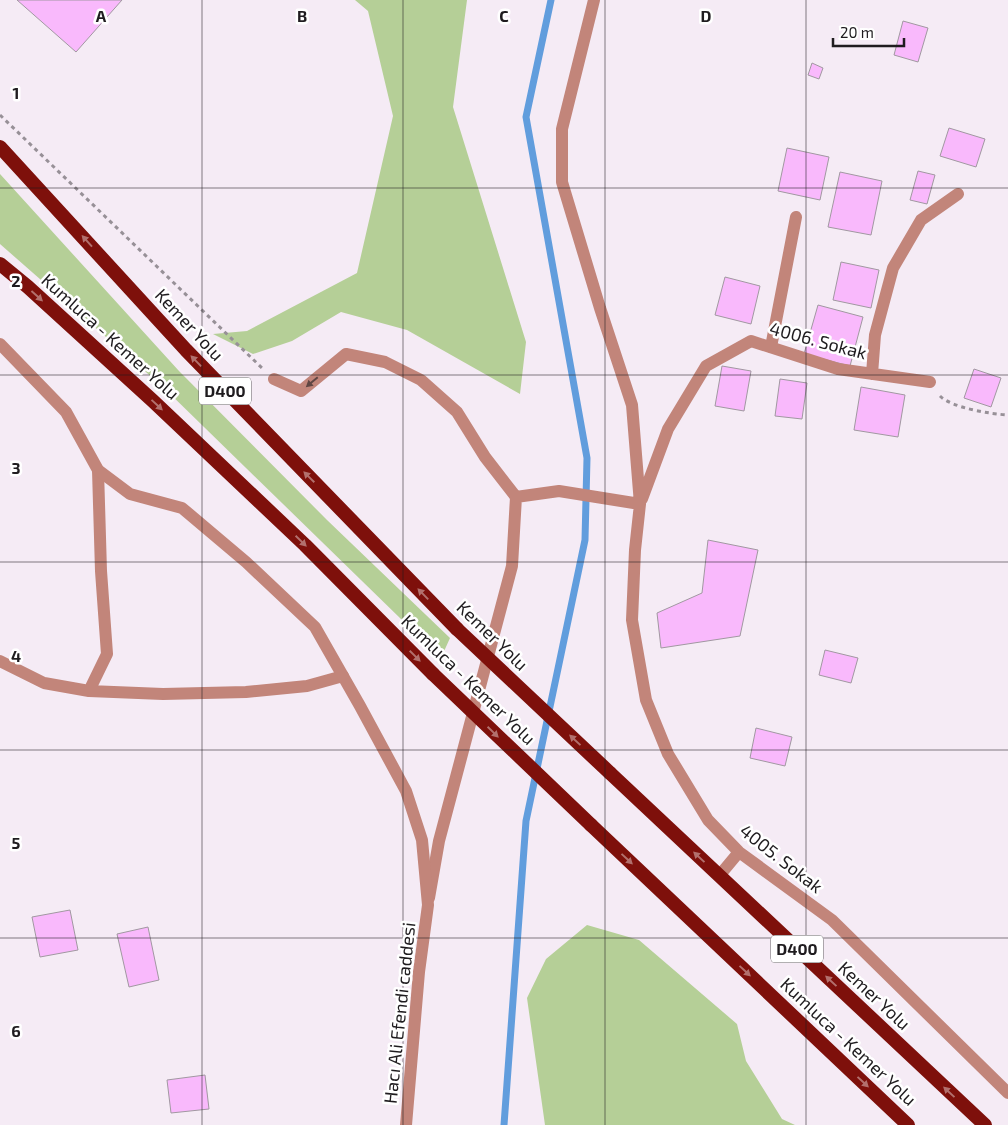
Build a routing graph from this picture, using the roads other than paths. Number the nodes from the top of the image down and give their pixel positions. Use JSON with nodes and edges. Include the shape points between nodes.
{"nodes":[{"id":1,"x":594,"y":0,"type":"edge"},
{"id":2,"x":0,"y":147,"type":"edge"},
{"id":3,"x":958,"y":194,"type":"dead end"},
{"id":4,"x":796,"y":216,"type":"dead end"},
{"id":5,"x":0,"y":264,"type":"edge"},
{"id":6,"x":0,"y":344,"type":"edge"},
{"id":7,"x":771,"y":348,"type":"junction"},
{"id":8,"x":872,"y":374,"type":"junction"},
{"id":9,"x":274,"y":378,"type":"road end"},
{"id":10,"x":930,"y":382,"type":"road end"},
{"id":11,"x":98,"y":470,"type":"junction"},
{"id":12,"x":516,"y":497,"type":"junction"},
{"id":13,"x":640,"y":504,"type":"junction"},
{"id":14,"x":0,"y":661,"type":"edge"},
{"id":15,"x":343,"y":676,"type":"junction"},
{"id":16,"x":89,"y":691,"type":"junction"},
{"id":17,"x":739,"y":852,"type":"junction"},
{"id":18,"x":719,"y":876,"type":"junction"},
{"id":19,"x":428,"y":905,"type":"junction"},
{"id":20,"x":1008,"y":1093,"type":"edge"},
{"id":21,"x":406,"y":1125,"type":"edge"},
{"id":22,"x":908,"y":1125,"type":"edge"},
{"id":23,"x":985,"y":1125,"type":"edge"}],
"edges":[{"from":1,"to":13,"type":"street","via":[[562,129],[562,182],[632,405]]},
{"from":18,"to":2,"type":"highway","name":"Kemer Yolu","number":"D400","one_way":true,"bridge":true,"via":[[457,629],[186,350]]},
{"from":3,"to":8,"type":"street","via":[[920,220],[893,268],[875,335]]},
{"from":4,"to":7,"type":"street"},
{"from":5,"to":22,"type":"highway","name":"Kumluca - Kemer Yolu","number":"D400","one_way":true,"bridge":true,"via":[[153,401],[305,545],[433,674]]},
{"from":6,"to":11,"type":"street","via":[[66,412]]},
{"from":7,"to":8,"type":"street","name":"4006. Sokak","via":[[838,369]]},
{"from":7,"to":13,"type":"street","name":"4006. Sokak","via":[[751,341],[706,366],[668,429]]},
{"from":8,"to":10,"type":"street","name":"4006. Sokak"},
{"from":12,"to":9,"type":"street","one_way":true,"via":[[485,457],[457,412],[421,380],[385,362],[346,354],[301,391]]},
{"from":11,"to":15,"type":"street","via":[[130,494],[182,508],[246,562],[314,627]]},
{"from":11,"to":16,"type":"street","via":[[107,654]]},
{"from":12,"to":13,"type":"street","via":[[559,491]]},
{"from":12,"to":19,"type":"street","via":[[512,566],[439,841]]},
{"from":13,"to":17,"type":"street","name":"4005. Sokak","via":[[632,620],[646,700],[668,754],[708,820]]},
{"from":14,"to":16,"type":"street","via":[[44,683]]},
{"from":15,"to":16,"type":"street","via":[[307,686],[246,692],[163,694]]},
{"from":15,"to":19,"type":"street","via":[[406,791],[422,840]]},
{"from":17,"to":18,"type":"street"},
{"from":17,"to":20,"type":"street","name":"4005. Sokak","via":[[832,920]]},
{"from":23,"to":18,"type":"highway","name":"Kemer Yolu","number":"D400","one_way":true},
{"from":19,"to":21,"type":"street","name":"Hacı Ali Efendi caddesi"}]}
